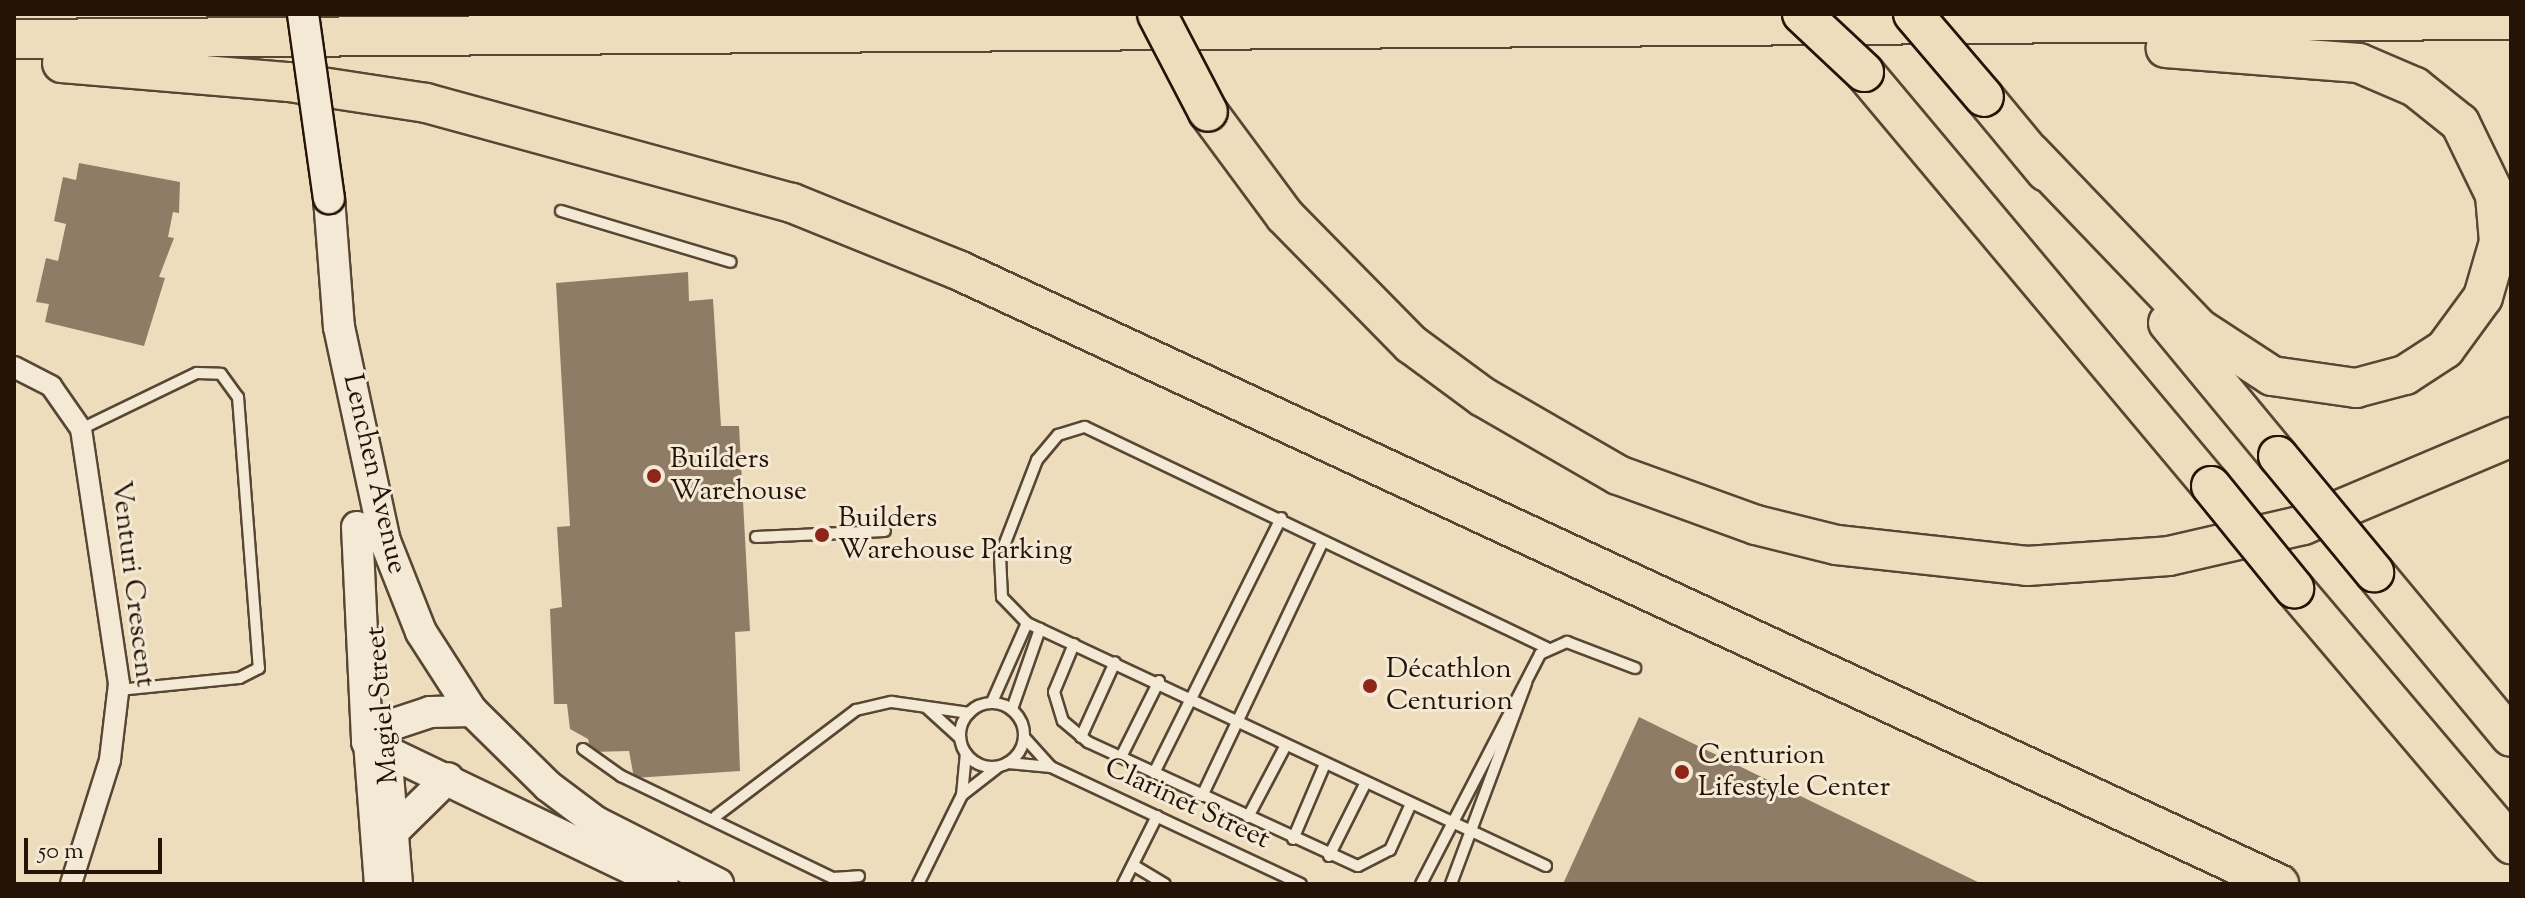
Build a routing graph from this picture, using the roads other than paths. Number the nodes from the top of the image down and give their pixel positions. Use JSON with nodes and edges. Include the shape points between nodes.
{"nodes":[{"id":1,"x":303,"y":14,"type":"edge"},
{"id":2,"x":1157,"y":14,"type":"edge"},
{"id":3,"x":1816,"y":14,"type":"edge"},
{"id":4,"x":1913,"y":14,"type":"edge"},
{"id":5,"x":1784,"y":20,"type":"edge"},
{"id":6,"x":2511,"y":20,"type":"edge"},
{"id":7,"x":14,"y":39,"type":"edge"},
{"id":8,"x":14,"y":61,"type":"edge"},
{"id":9,"x":1864,"y":72,"type":"junction"},
{"id":10,"x":2031,"y":153,"type":"junction"},
{"id":11,"x":561,"y":211,"type":"dead end"},
{"id":12,"x":731,"y":262,"type":"dead end"},
{"id":13,"x":339,"y":327,"type":"junction"},
{"id":14,"x":14,"y":367,"type":"edge"},
{"id":15,"x":81,"y":429,"type":"junction"},
{"id":16,"x":2511,"y":437,"type":"edge"},
{"id":17,"x":1281,"y":518,"type":"junction"},
{"id":18,"x":885,"y":531,"type":"dead end"},
{"id":19,"x":756,"y":537,"type":"dead end"},
{"id":20,"x":1323,"y":541,"type":"junction"},
{"id":21,"x":1027,"y":623,"type":"junction"},
{"id":22,"x":1040,"y":629,"type":"junction"},
{"id":23,"x":1074,"y":644,"type":"junction"},
{"id":24,"x":1547,"y":648,"type":"junction"},
{"id":25,"x":1115,"y":662,"type":"junction"},
{"id":26,"x":1635,"y":668,"type":"dead end"},
{"id":27,"x":1528,"y":673,"type":"junction"},
{"id":28,"x":1159,"y":681,"type":"junction"},
{"id":29,"x":119,"y":690,"type":"junction"},
{"id":30,"x":1189,"y":696,"type":"junction"},
{"id":31,"x":992,"y":702,"type":"junction"},
{"id":32,"x":925,"y":707,"type":"junction"},
{"id":33,"x":1012,"y":709,"type":"junction"},
{"id":34,"x":472,"y":711,"type":"junction"},
{"id":35,"x":969,"y":713,"type":"junction"},
{"id":36,"x":1239,"y":722,"type":"junction"},
{"id":37,"x":377,"y":737,"type":"junction"},
{"id":38,"x":1024,"y":737,"type":"junction"},
{"id":39,"x":1081,"y":737,"type":"junction"},
{"id":40,"x":2511,"y":737,"type":"edge"},
{"id":41,"x":960,"y":738,"type":"junction"},
{"id":42,"x":1286,"y":745,"type":"junction"},
{"id":43,"x":583,"y":749,"type":"dead end"},
{"id":44,"x":966,"y":753,"type":"junction"},
{"id":45,"x":1121,"y":757,"type":"junction"},
{"id":46,"x":1325,"y":764,"type":"junction"},
{"id":47,"x":1003,"y":765,"type":"junction"},
{"id":48,"x":1051,"y":767,"type":"junction"},
{"id":49,"x":1154,"y":773,"type":"junction"},
{"id":50,"x":448,"y":778,"type":"junction"},
{"id":51,"x":1365,"y":784,"type":"junction"},
{"id":52,"x":962,"y":795,"type":"junction"},
{"id":53,"x":1202,"y":796,"type":"junction"},
{"id":54,"x":1410,"y":806,"type":"junction"},
{"id":55,"x":716,"y":816,"type":"junction"},
{"id":56,"x":1157,"y":816,"type":"junction"},
{"id":57,"x":1248,"y":817,"type":"junction"},
{"id":58,"x":1455,"y":828,"type":"junction"},
{"id":59,"x":395,"y":830,"type":"junction"},
{"id":60,"x":1473,"y":836,"type":"junction"},
{"id":61,"x":1293,"y":839,"type":"junction"},
{"id":62,"x":2511,"y":844,"type":"edge"},
{"id":63,"x":1329,"y":856,"type":"junction"},
{"id":64,"x":1133,"y":865,"type":"junction"},
{"id":65,"x":1546,"y":866,"type":"dead end"},
{"id":66,"x":859,"y":876,"type":"dead end"},
{"id":67,"x":71,"y":884,"type":"edge"},
{"id":68,"x":378,"y":884,"type":"edge"},
{"id":69,"x":399,"y":884,"type":"edge"},
{"id":70,"x":663,"y":884,"type":"edge"},
{"id":71,"x":718,"y":884,"type":"edge"},
{"id":72,"x":918,"y":884,"type":"edge"},
{"id":73,"x":1123,"y":884,"type":"edge"},
{"id":74,"x":1165,"y":884,"type":"edge"},
{"id":75,"x":1301,"y":884,"type":"edge"},
{"id":76,"x":1421,"y":884,"type":"edge"},
{"id":77,"x":1451,"y":884,"type":"edge"},
{"id":78,"x":2279,"y":884,"type":"edge"}],
"edges":[{"from":1,"to":13,"type":"main road","name":"Lenchen Avenue","bridge":true,"via":[[329,198]]},
{"from":2,"to":16,"type":"highway","bridge":true,"via":[[1208,112],[1285,216],[1348,285],[1447,371],[1618,475],[1769,529],[1837,545],[2027,566],[2169,556],[2303,525]]},
{"from":3,"to":9,"type":"highway","bridge":true},
{"from":4,"to":10,"type":"highway","bridge":true},
{"from":5,"to":6,"type":"highway"},
{"from":5,"to":7,"type":"highway"},
{"from":5,"to":9,"type":"highway","bridge":true},
{"from":5,"to":10,"type":"highway","via":[[2282,51],[2359,63],[2438,102],[2474,143],[2495,195],[2493,271],[2463,330],[2424,365],[2356,388],[2305,385],[2272,376],[2200,329]]},
{"from":8,"to":78,"type":"highway","via":[[188,70],[426,103],[792,203],[958,270]]},
{"from":9,"to":62,"type":"highway","bridge":true},
{"from":10,"to":40,"type":"highway","bridge":true},
{"from":11,"to":12,"type":"lane"},
{"from":13,"to":34,"type":"main road","name":"Lenchen Avenue","via":[[400,586]]},
{"from":13,"to":37,"type":"main road","name":"Magiel Street"},
{"from":14,"to":15,"type":"street","name":"Venturi Crescent","via":[[51,386]]},
{"from":15,"to":29,"type":"street","name":"Venturi Crescent"},
{"from":15,"to":29,"type":"lane","via":[[197,373],[221,374],[238,397],[259,668],[239,678]]},
{"from":17,"to":20,"type":"lane"},
{"from":17,"to":21,"type":"lane","via":[[1115,436],[1065,431],[1037,460],[1000,556],[1002,597]]},
{"from":17,"to":30,"type":"lane"},
{"from":18,"to":19,"type":"lane"},
{"from":20,"to":24,"type":"lane"},
{"from":20,"to":36,"type":"lane"},
{"from":21,"to":22,"type":"lane"},
{"from":21,"to":31,"type":"lane"},
{"from":22,"to":23,"type":"lane"},
{"from":22,"to":33,"type":"lane"},
{"from":23,"to":25,"type":"lane"},
{"from":23,"to":39,"type":"lane","via":[[1054,692],[1063,721]]},
{"from":24,"to":26,"type":"lane","via":[[1576,644]]},
{"from":24,"to":27,"type":"lane"},
{"from":25,"to":28,"type":"lane"},
{"from":25,"to":39,"type":"lane"},
{"from":27,"to":58,"type":"lane"},
{"from":27,"to":60,"type":"lane"},
{"from":28,"to":30,"type":"lane"},
{"from":28,"to":45,"type":"lane"},
{"from":29,"to":67,"type":"street","name":"Venturi Crescent","via":[[110,760]]},
{"from":30,"to":36,"type":"lane"},
{"from":30,"to":49,"type":"lane"},
{"from":31,"to":33,"type":"lane"},
{"from":31,"to":35,"type":"lane"},
{"from":32,"to":35,"type":"lane"},
{"from":32,"to":41,"type":"lane"},
{"from":32,"to":55,"type":"lane","via":[[892,702],[856,710]]},
{"from":33,"to":38,"type":"lane","name":"Clarinet Street"},
{"from":34,"to":37,"type":"main road","via":[[430,712]]},
{"from":34,"to":71,"type":"main road","name":"Lenchen Avenue","via":[[548,786],[596,822]]},
{"from":35,"to":41,"type":"lane"},
{"from":36,"to":42,"type":"lane"},
{"from":36,"to":53,"type":"lane"},
{"from":37,"to":50,"type":"main road"},
{"from":37,"to":59,"type":"street","name":"Magiel Street"},
{"from":37,"to":68,"type":"street","name":"Magiel Street"},
{"from":38,"to":47,"type":"lane"},
{"from":38,"to":48,"type":"lane","name":"Clarinet Street"},
{"from":39,"to":45,"type":"lane"},
{"from":41,"to":44,"type":"lane"},
{"from":42,"to":46,"type":"lane"},
{"from":42,"to":57,"type":"lane"},
{"from":43,"to":55,"type":"lane","via":[[621,776]]},
{"from":44,"to":47,"type":"lane","name":"Clarinet Street"},
{"from":44,"to":52,"type":"lane"},
{"from":45,"to":49,"type":"lane"},
{"from":46,"to":51,"type":"lane"},
{"from":46,"to":61,"type":"lane"},
{"from":47,"to":48,"type":"lane","name":"Clarinet Street"},
{"from":47,"to":52,"type":"lane"},
{"from":48,"to":56,"type":"lane","name":"Clarinet Street"},
{"from":49,"to":53,"type":"lane"},
{"from":50,"to":59,"type":"main road"},
{"from":50,"to":70,"type":"main road"},
{"from":51,"to":54,"type":"lane"},
{"from":51,"to":63,"type":"lane"},
{"from":52,"to":72,"type":"lane"},
{"from":53,"to":57,"type":"lane"},
{"from":54,"to":58,"type":"lane"},
{"from":54,"to":63,"type":"lane","via":[[1383,859],[1358,866]]},
{"from":55,"to":66,"type":"lane","via":[[833,878]]},
{"from":56,"to":64,"type":"lane"},
{"from":56,"to":75,"type":"lane","name":"Clarinet Street"},
{"from":57,"to":61,"type":"lane"},
{"from":58,"to":60,"type":"lane"},
{"from":58,"to":76,"type":"lane"},
{"from":59,"to":69,"type":"street","name":"Magiel Street"},
{"from":60,"to":65,"type":"lane"},
{"from":60,"to":77,"type":"lane"},
{"from":61,"to":63,"type":"lane"},
{"from":64,"to":73,"type":"lane"},
{"from":64,"to":74,"type":"lane"}]}
